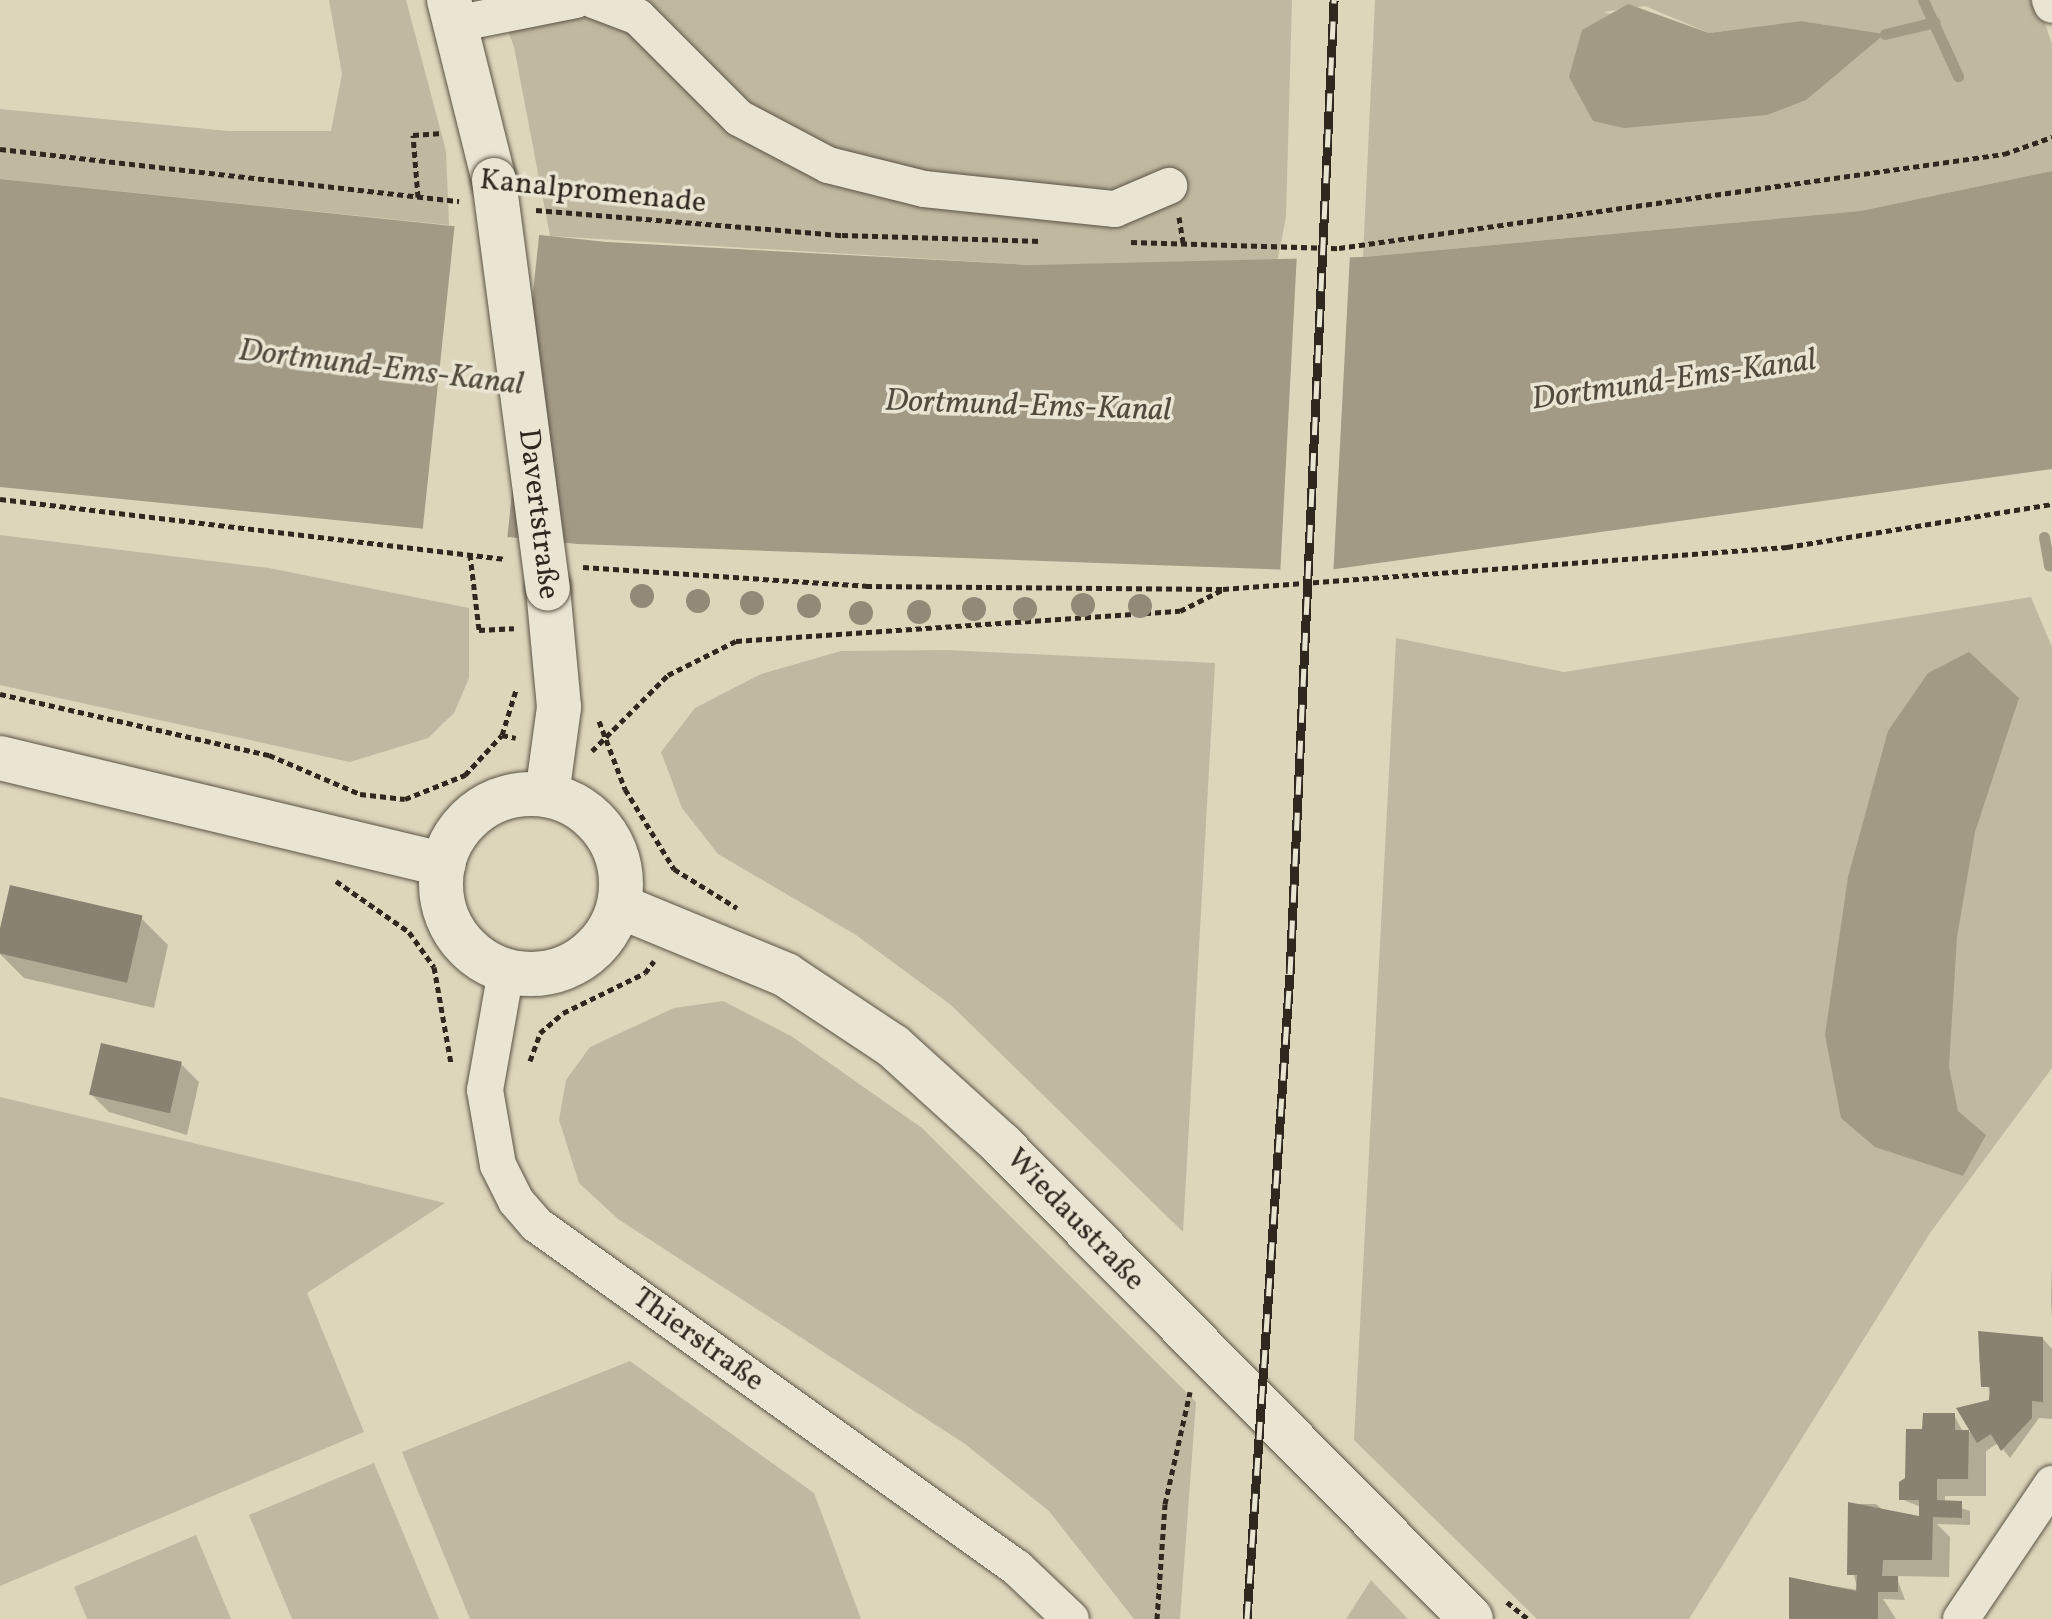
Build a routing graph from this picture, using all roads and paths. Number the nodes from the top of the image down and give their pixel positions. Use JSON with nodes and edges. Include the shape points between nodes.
{"nodes":[{"id":1,"x":576,"y":0,"type":"edge"},
{"id":2,"x":593,"y":0,"type":"edge"},
{"id":3,"x":454,"y":11,"type":"edge"},
{"id":4,"x":435,"y":134,"type":"dead end"},
{"id":5,"x":2052,"y":137,"type":"edge"},
{"id":6,"x":0,"y":149,"type":"edge"},
{"id":7,"x":1169,"y":186,"type":"dead end"},
{"id":8,"x":418,"y":197,"type":"junction"},
{"id":9,"x":497,"y":197,"type":"junction"},
{"id":10,"x":1053,"y":241,"type":"dead end"},
{"id":11,"x":1125,"y":242,"type":"dead end"},
{"id":12,"x":0,"y":499,"type":"edge"},
{"id":13,"x":2052,"y":504,"type":"edge"},
{"id":14,"x":470,"y":554,"type":"junction"},
{"id":15,"x":510,"y":559,"type":"dead end"},
{"id":16,"x":557,"y":576,"type":"junction"},
{"id":17,"x":1223,"y":589,"type":"junction"},
{"id":18,"x":496,"y":629,"type":"dead end"},
{"id":19,"x":517,"y":683,"type":"dead end"},
{"id":20,"x":0,"y":694,"type":"edge"},
{"id":21,"x":0,"y":758,"type":"edge"},
{"id":22,"x":547,"y":795,"type":"junction"},
{"id":23,"x":443,"y":864,"type":"junction"},
{"id":24,"x":379,"y":906,"type":"dead end"},
{"id":25,"x":619,"y":906,"type":"junction"},
{"id":26,"x":663,"y":921,"type":"junction"},
{"id":27,"x":506,"y":971,"type":"junction"},
{"id":28,"x":445,"y":1013,"type":"dead end"},
{"id":29,"x":540,"y":1033,"type":"dead end"},
{"id":30,"x":1215,"y":1364,"type":"junction"},
{"id":31,"x":2052,"y":1484,"type":"edge"},
{"id":32,"x":1071,"y":1619,"type":"edge"},
{"id":33,"x":1157,"y":1619,"type":"edge"},
{"id":34,"x":1471,"y":1619,"type":"edge"},
{"id":35,"x":1961,"y":1619,"type":"edge"}],
"edges":[{"from":1,"to":3,"type":"street"},
{"from":2,"to":7,"type":"street","via":[[638,17],[739,118],[828,165],[924,189],[1115,209]]},
{"from":3,"to":9,"type":"main road","name":"Davertstraße"},
{"from":4,"to":8,"type":"path","via":[[413,135]]},
{"from":5,"to":11,"type":"path","via":[[2004,154],[1339,248]]},
{"from":6,"to":8,"type":"path","name":"Kanalpromenade"},
{"from":8,"to":9,"type":"path","name":"Kanalpromenade"},
{"from":9,"to":10,"type":"path","name":"Kanalpromenade","via":[[842,235]]},
{"from":9,"to":16,"type":"main road","name":"Davertstraße","bridge":true},
{"from":12,"to":14,"type":"path"},
{"from":13,"to":17,"type":"path","via":[[1787,547]]},
{"from":14,"to":15,"type":"path"},
{"from":14,"to":18,"type":"path","via":[[479,630]]},
{"from":16,"to":17,"type":"path"},
{"from":16,"to":22,"type":"main road","name":"Davertstraße","via":[[559,707]]},
{"from":17,"to":26,"type":"path","via":[[1180,611],[736,641],[668,675],[605,745],[679,875]]},
{"from":19,"to":20,"type":"path","via":[[502,735],[465,775],[405,799],[360,794],[269,755]]},
{"from":21,"to":23,"type":"main road"},
{"from":22,"to":23,"type":"main road","via":[[520,794],[476,812]]},
{"from":22,"to":25,"type":"main road","via":[[596,821],[614,847]]},
{"from":23,"to":27,"type":"main road","via":[[447,920],[471,951]]},
{"from":24,"to":28,"type":"path","via":[[434,967]]},
{"from":25,"to":26,"type":"main road","name":"Wiedaustraße"},
{"from":25,"to":27,"type":"main road","via":[[581,960],[532,975]]},
{"from":26,"to":29,"type":"path","via":[[645,973],[563,1013]]},
{"from":26,"to":30,"type":"main road","name":"Wiedaustraße","via":[[786,975],[893,1046],[1001,1144]]},
{"from":27,"to":32,"type":"street","name":"Thierstraße","via":[[485,1090],[498,1165],[516,1201],[537,1225],[1017,1568]]},
{"from":30,"to":33,"type":"path","via":[[1179,1418]]},
{"from":30,"to":34,"type":"main road","name":"Wiedaustraße"},
{"from":31,"to":35,"type":"street"}]}
